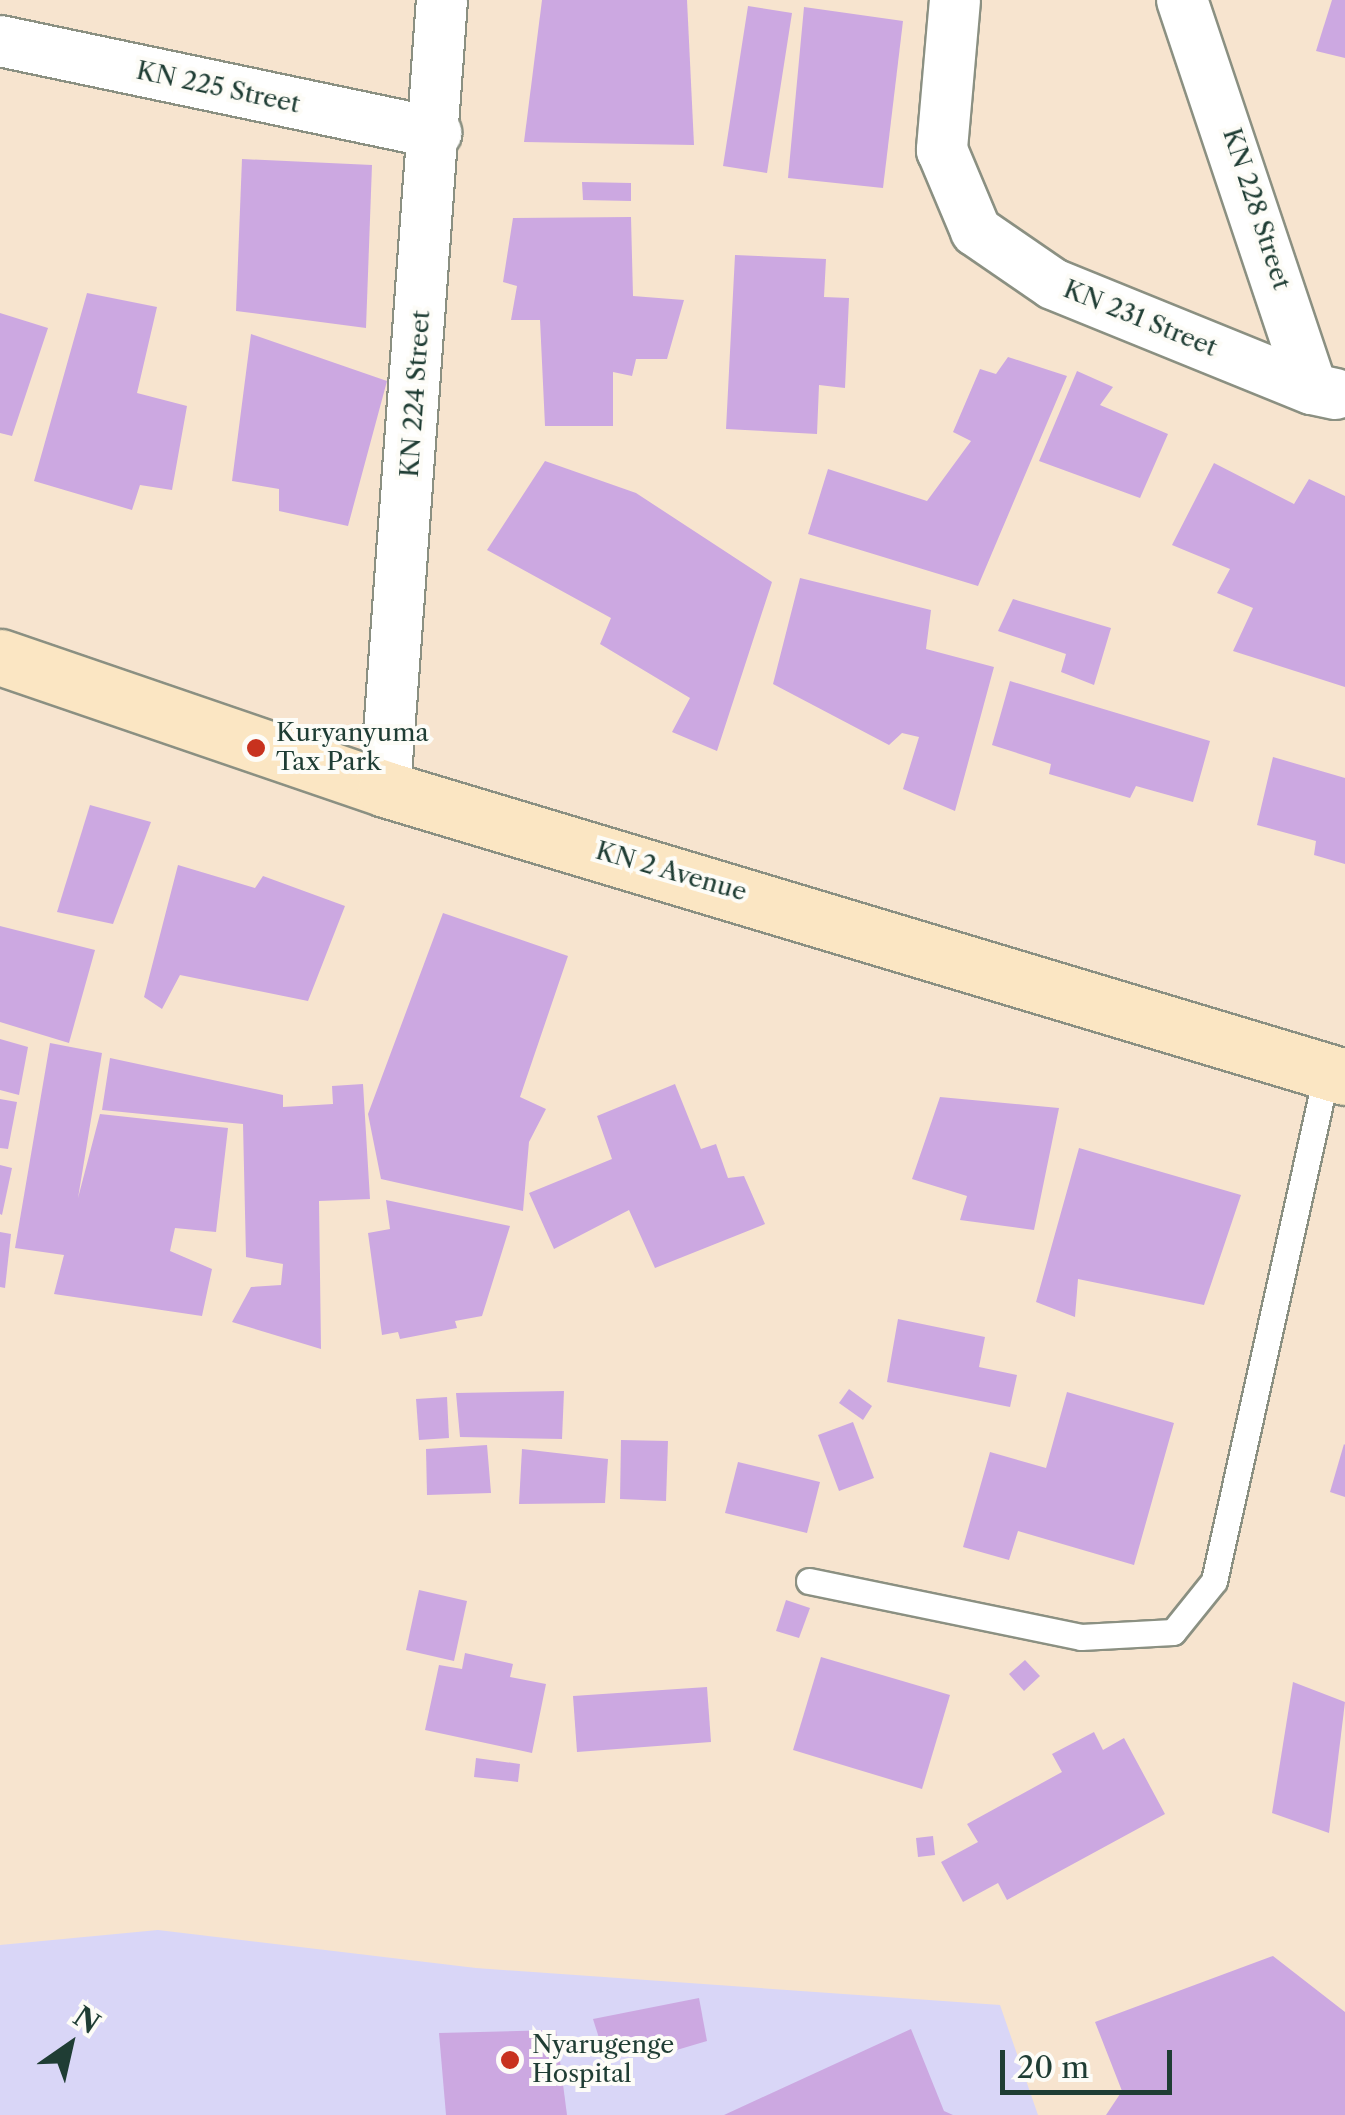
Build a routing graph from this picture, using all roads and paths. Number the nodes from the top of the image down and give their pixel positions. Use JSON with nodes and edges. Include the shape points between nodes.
{"nodes":[{"id":1,"x":442,"y":0,"type":"edge"},
{"id":2,"x":955,"y":0,"type":"edge"},
{"id":3,"x":1182,"y":0,"type":"edge"},
{"id":4,"x":0,"y":41,"type":"edge"},
{"id":5,"x":436,"y":132,"type":"junction"},
{"id":6,"x":1328,"y":392,"type":"edge"},
{"id":7,"x":0,"y":656,"type":"edge"},
{"id":8,"x":385,"y":789,"type":"junction"},
{"id":9,"x":1336,"y":1074,"type":"edge"},
{"id":10,"x":809,"y":1581,"type":"dead end"}],
"edges":[{"from":1,"to":5,"type":"street","name":"KN 224 Street"},
{"from":2,"to":6,"type":"street","name":"KN 231 Street","via":[[942,150],[976,231],[1053,284]]},
{"from":3,"to":6,"type":"street","name":"KN 228 Street"},
{"from":4,"to":5,"type":"street","name":"KN 225 Street"},
{"from":5,"to":8,"type":"street","name":"KN 224 Street"},
{"from":7,"to":8,"type":"main road","name":"KN 2 Avenue"},
{"from":8,"to":9,"type":"main road","name":"KN 2 Avenue"},
{"from":9,"to":10,"type":"lane","via":[[1214,1581],[1174,1632],[1081,1637]]}]}
